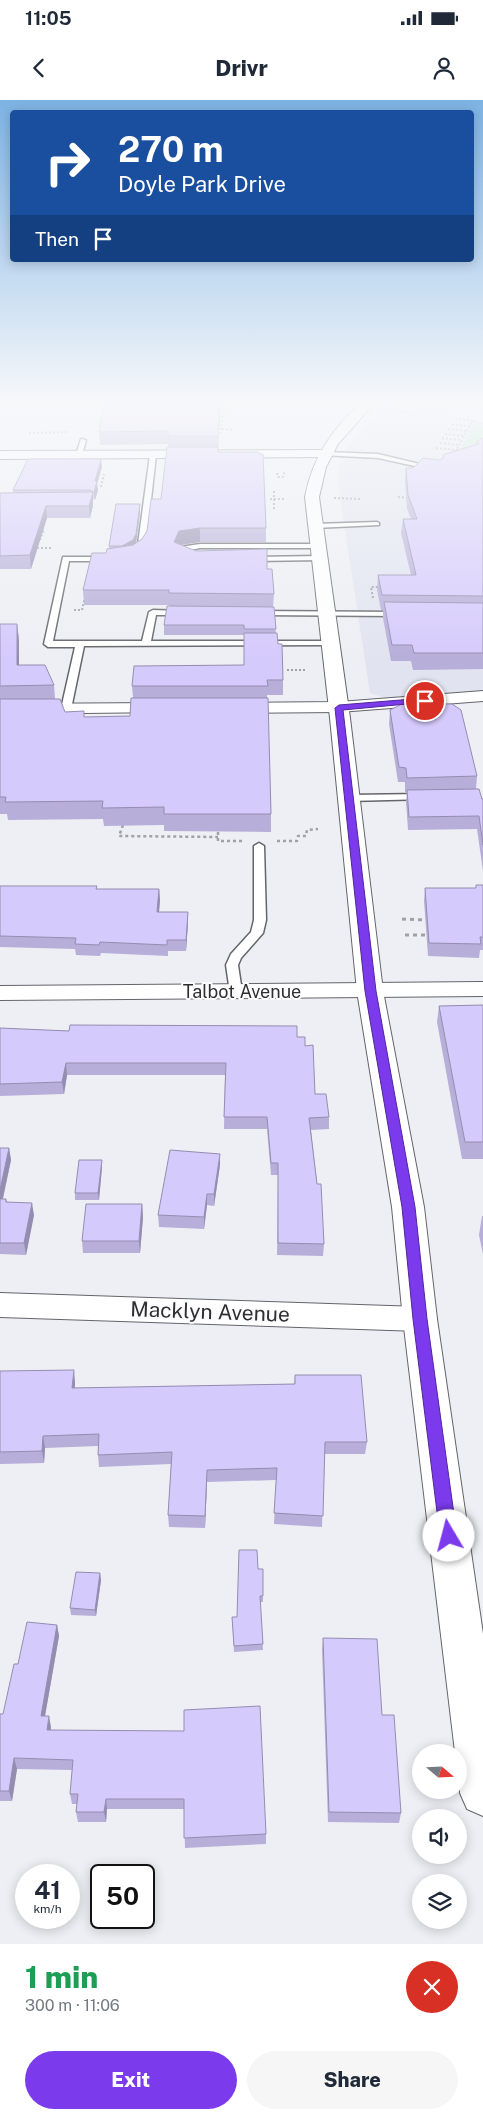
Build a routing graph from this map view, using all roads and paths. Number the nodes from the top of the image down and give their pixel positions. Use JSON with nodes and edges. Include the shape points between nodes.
{"nodes":[{"id":1,"x":148,"y":487,"type":"edge"},
{"id":2,"x":313,"y":487,"type":"edge"},
{"id":3,"x":274,"y":491,"type":"dead end"},
{"id":4,"x":398,"y":497,"type":"dead end"},
{"id":5,"x":332,"y":498,"type":"dead end"},
{"id":6,"x":415,"y":498,"type":"edge"},
{"id":7,"x":270,"y":499,"type":"dead end"},
{"id":8,"x":274,"y":499,"type":"junction"},
{"id":9,"x":361,"y":499,"type":"dead end"},
{"id":10,"x":285,"y":500,"type":"dead end"},
{"id":11,"x":274,"y":510,"type":"dead end"},
{"id":12,"x":377,"y":524,"type":"dead end"},
{"id":13,"x":315,"y":526,"type":"junction"},
{"id":14,"x":39,"y":527,"type":"edge"},
{"id":15,"x":246,"y":544,"type":"junction"},
{"id":16,"x":32,"y":550,"type":"edge"},
{"id":17,"x":318,"y":552,"type":"junction"},
{"id":18,"x":131,"y":558,"type":"edge"},
{"id":19,"x":114,"y":559,"type":"edge"},
{"id":20,"x":191,"y":561,"type":"edge"},
{"id":21,"x":86,"y":592,"type":"edge"},
{"id":22,"x":68,"y":610,"type":"dead end"},
{"id":23,"x":193,"y":613,"type":"edge"},
{"id":24,"x":252,"y":613,"type":"edge"},
{"id":25,"x":326,"y":614,"type":"junction"},
{"id":26,"x":404,"y":614,"type":"edge"},
{"id":27,"x":330,"y":643,"type":"junction"},
{"id":28,"x":80,"y":644,"type":"junction"},
{"id":29,"x":146,"y":644,"type":"junction"},
{"id":30,"x":287,"y":670,"type":"dead end"},
{"id":31,"x":306,"y":670,"type":"dead end"},
{"id":32,"x":482,"y":699,"type":"edge"},
{"id":33,"x":66,"y":708,"type":"junction"},
{"id":34,"x":178,"y":708,"type":"edge"},
{"id":35,"x":217,"y":708,"type":"edge"},
{"id":36,"x":339,"y":708,"type":"junction"},
{"id":37,"x":0,"y":709,"type":"edge"},
{"id":38,"x":437,"y":797,"type":"edge"},
{"id":39,"x":349,"y":798,"type":"junction"},
{"id":40,"x":123,"y":826,"type":"edge"},
{"id":41,"x":218,"y":837,"type":"edge"},
{"id":42,"x":259,"y":846,"type":"dead end"},
{"id":43,"x":402,"y":918,"type":"dead end"},
{"id":44,"x":425,"y":920,"type":"edge"},
{"id":45,"x":405,"y":935,"type":"dead end"},
{"id":46,"x":426,"y":935,"type":"edge"},
{"id":47,"x":483,"y":989,"type":"edge"},
{"id":48,"x":370,"y":991,"type":"junction"},
{"id":49,"x":0,"y":992,"type":"edge"},
{"id":50,"x":236,"y":992,"type":"junction"},
{"id":51,"x":0,"y":1305,"type":"edge"},
{"id":52,"x":420,"y":1319,"type":"junction"},
{"id":53,"x":483,"y":1793,"type":"edge"}],
"edges":[{"from":1,"to":18,"type":"lane","via":[[142,544],[139,553]]},
{"from":2,"to":13,"type":"main road"},
{"from":3,"to":8,"type":"path"},
{"from":4,"to":6,"type":"path"},
{"from":5,"to":9,"type":"path"},
{"from":7,"to":8,"type":"path"},
{"from":8,"to":10,"type":"path"},
{"from":8,"to":11,"type":"path"},
{"from":12,"to":13,"type":"lane"},
{"from":13,"to":17,"type":"main road"},
{"from":14,"to":16,"type":"path","via":[[44,529],[36,551]]},
{"from":15,"to":17,"type":"lane"},
{"from":15,"to":17,"type":"lane","via":[[244,559]]},
{"from":15,"to":20,"type":"lane","via":[[183,549],[180,556]]},
{"from":17,"to":25,"type":"main road"},
{"from":19,"to":28,"type":"lane","via":[[66,559],[48,644]]},
{"from":21,"to":22,"type":"path","via":[[82,610]]},
{"from":23,"to":29,"type":"lane","via":[[153,612]]},
{"from":24,"to":25,"type":"lane"},
{"from":25,"to":26,"type":"lane"},
{"from":25,"to":27,"type":"main road"},
{"from":27,"to":29,"type":"lane"},
{"from":27,"to":36,"type":"main road"},
{"from":28,"to":29,"type":"lane"},
{"from":28,"to":33,"type":"lane"},
{"from":30,"to":31,"type":"path"},
{"from":32,"to":36,"type":"street"},
{"from":33,"to":34,"type":"street"},
{"from":33,"to":37,"type":"street"},
{"from":35,"to":36,"type":"street"},
{"from":36,"to":39,"type":"main road"},
{"from":38,"to":39,"type":"lane"},
{"from":39,"to":48,"type":"main road"},
{"from":40,"to":41,"type":"path","via":[[119,836]]},
{"from":42,"to":50,"type":"lane","via":[[260,920],[257,933],[235,957],[232,966]]},
{"from":43,"to":44,"type":"path"},
{"from":45,"to":46,"type":"path"},
{"from":47,"to":48,"type":"street","name":"Talbot Avenue"},
{"from":48,"to":50,"type":"street","name":"Talbot Avenue"},
{"from":48,"to":52,"type":"main road","via":[[408,1207]]},
{"from":49,"to":50,"type":"street","name":"Talbot Avenue"},
{"from":51,"to":52,"type":"street","name":"Macklyn Avenue"},
{"from":52,"to":53,"type":"main road"}]}
